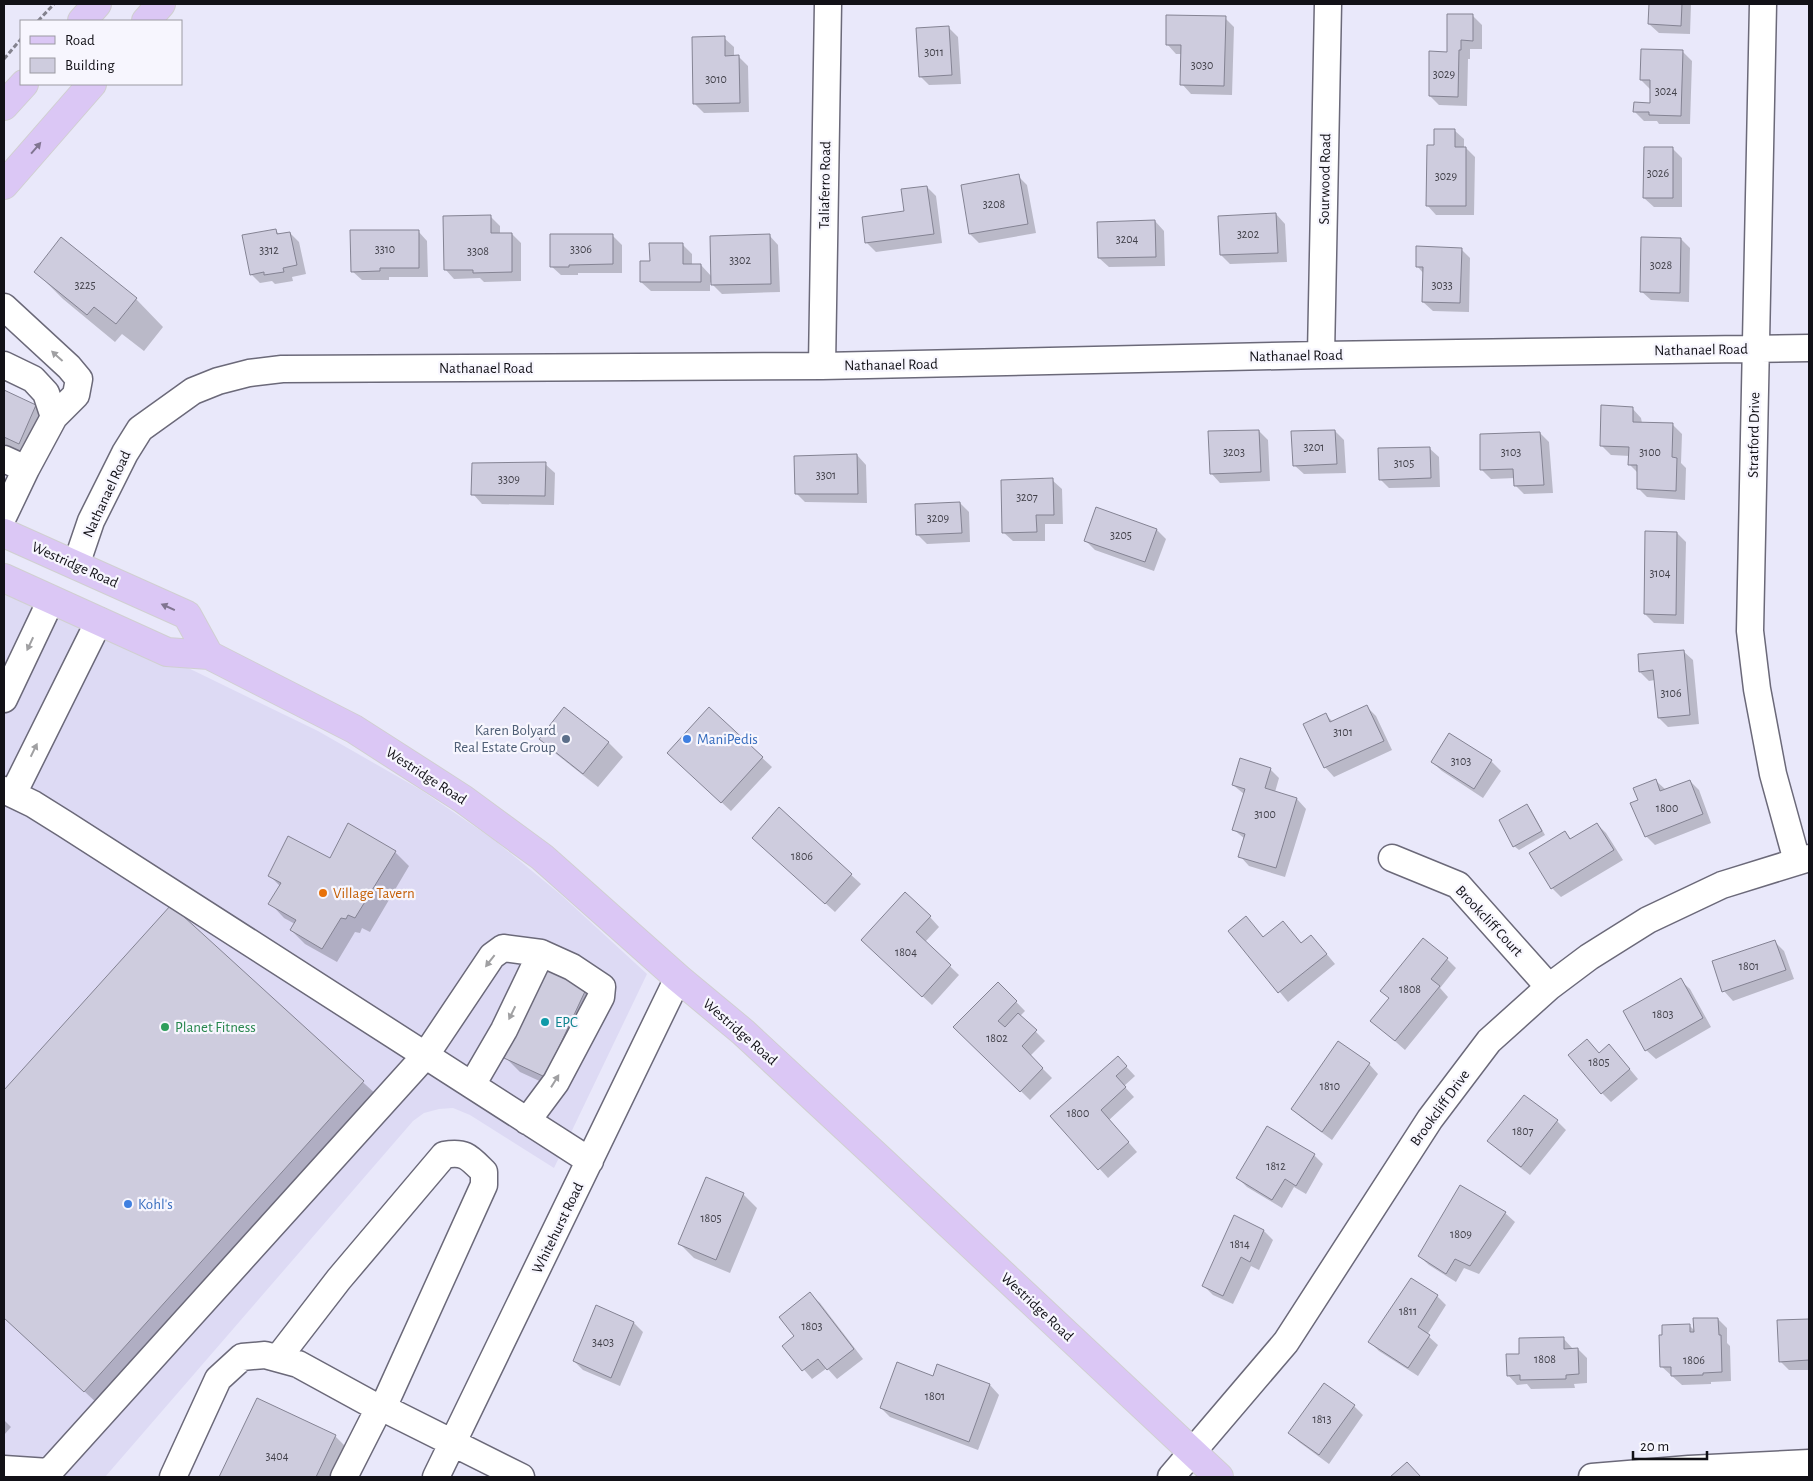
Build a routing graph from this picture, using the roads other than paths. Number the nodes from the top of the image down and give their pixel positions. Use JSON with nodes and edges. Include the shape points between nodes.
{"nodes":[{"id":1,"x":97,"y":4,"type":"edge"},
{"id":2,"x":161,"y":4,"type":"edge"},
{"id":3,"x":828,"y":4,"type":"edge"},
{"id":4,"x":1328,"y":4,"type":"edge"},
{"id":5,"x":1763,"y":4,"type":"edge"},
{"id":6,"x":83,"y":20,"type":"edge"},
{"id":7,"x":147,"y":20,"type":"edge"},
{"id":8,"x":23,"y":85,"type":"edge"},
{"id":9,"x":91,"y":85,"type":"edge"},
{"id":10,"x":4,"y":106,"type":"edge"},
{"id":11,"x":4,"y":185,"type":"edge"},
{"id":12,"x":4,"y":307,"type":"edge"},
{"id":13,"x":1809,"y":348,"type":"edge"},
{"id":14,"x":1756,"y":349,"type":"junction"},
{"id":15,"x":1321,"y":355,"type":"junction"},
{"id":16,"x":4,"y":365,"type":"edge"},
{"id":17,"x":822,"y":366,"type":"junction"},
{"id":18,"x":54,"y":417,"type":"junction"},
{"id":19,"x":15,"y":464,"type":"edge"},
{"id":20,"x":4,"y":515,"type":"edge"},
{"id":21,"x":4,"y":533,"type":"edge"},
{"id":22,"x":76,"y":565,"type":"junction"},
{"id":23,"x":4,"y":578,"type":"edge"},
{"id":24,"x":50,"y":600,"type":"junction"},
{"id":25,"x":98,"y":621,"type":"junction"},
{"id":26,"x":209,"y":655,"type":"junction"},
{"id":27,"x":4,"y":699,"type":"edge"},
{"id":28,"x":8,"y":792,"type":"edge"},
{"id":29,"x":1392,"y":858,"type":"dead end"},
{"id":30,"x":1803,"y":859,"type":"edge"},
{"id":31,"x":541,"y":953,"type":"junction"},
{"id":32,"x":678,"y":978,"type":"junction"},
{"id":33,"x":1549,"y":987,"type":"junction"},
{"id":34,"x":425,"y":1056,"type":"junction"},
{"id":35,"x":472,"y":1085,"type":"junction"},
{"id":36,"x":527,"y":1121,"type":"junction"},
{"id":37,"x":590,"y":1161,"type":"junction"},
{"id":38,"x":278,"y":1358,"type":"junction"},
{"id":39,"x":382,"y":1410,"type":"junction"},
{"id":40,"x":453,"y":1443,"type":"junction"},
{"id":41,"x":1194,"y":1452,"type":"junction"},
{"id":42,"x":1809,"y":1463,"type":"edge"},
{"id":43,"x":4,"y":1469,"type":"edge"},
{"id":44,"x":173,"y":1477,"type":"edge"},
{"id":45,"x":344,"y":1477,"type":"edge"},
{"id":46,"x":436,"y":1477,"type":"edge"},
{"id":47,"x":521,"y":1477,"type":"edge"},
{"id":48,"x":1172,"y":1477,"type":"edge"},
{"id":49,"x":1219,"y":1477,"type":"edge"},
{"id":50,"x":1592,"y":1477,"type":"edge"}],
"edges":[{"from":1,"to":6,"type":"main road"},
{"from":2,"to":7,"type":"main road"},
{"from":3,"to":17,"type":"street","name":"Taliaferro Road"},
{"from":4,"to":15,"type":"street","name":"Sourwood Road"},
{"from":5,"to":14,"type":"street","name":"Stratford Drive"},
{"from":8,"to":10,"type":"main road"},
{"from":11,"to":9,"type":"main road","one_way":true},
{"from":18,"to":12,"type":"street","one_way":true,"via":[[76,395],[79,378]]},
{"from":13,"to":14,"type":"street","name":"Nathanael Road"},
{"from":14,"to":15,"type":"street","name":"Nathanael Road"},
{"from":14,"to":30,"type":"street","name":"Stratford Drive","via":[[1750,631],[1773,774]]},
{"from":15,"to":17,"type":"street","name":"Nathanael Road"},
{"from":16,"to":18,"type":"street","via":[[33,379],[46,393]]},
{"from":17,"to":22,"type":"street","name":"Nathanael Road","via":[[282,369],[218,381],[193,391],[140,429],[91,521]]},
{"from":18,"to":19,"type":"street"},
{"from":19,"to":20,"type":"street"},
{"from":21,"to":22,"type":"main road","name":"Westridge Road"},
{"from":26,"to":22,"type":"main road","name":"Westridge Road","one_way":true,"via":[[187,615]]},
{"from":23,"to":24,"type":"main road","name":"Westridge Road"},
{"from":24,"to":25,"type":"main road","name":"Westridge Road"},
{"from":24,"to":27,"type":"street","one_way":true},
{"from":25,"to":26,"type":"main road","name":"Westridge Road","via":[[167,652]]},
{"from":28,"to":25,"type":"street","one_way":true},
{"from":26,"to":32,"type":"main road","name":"Westridge Road","via":[[354,729],[463,799],[542,857]]},
{"from":28,"to":34,"type":"street","via":[[34,804]]},
{"from":29,"to":33,"type":"street","name":"Brookcliff Court","via":[[1458,885]]},
{"from":30,"to":33,"type":"street","name":"Brookcliff Drive","via":[[1722,885],[1648,920]]},
{"from":31,"to":34,"type":"street","one_way":true,"via":[[503,948],[492,956]]},
{"from":31,"to":35,"type":"street","one_way":true,"via":[[504,1030]]},
{"from":36,"to":31,"type":"street","one_way":true,"via":[[556,1082],[602,997],[602,987],[572,967]]},
{"from":32,"to":37,"type":"street","name":"Whitehurst Road"},
{"from":32,"to":41,"type":"main road","name":"Westridge Road","via":[[743,1032]]},
{"from":33,"to":41,"type":"street","name":"Brookcliff Drive","via":[[1489,1042],[1430,1119],[1286,1342]]},
{"from":34,"to":35,"type":"street"},
{"from":34,"to":43,"type":"street","via":[[49,1472]]},
{"from":35,"to":36,"type":"street"},
{"from":36,"to":37,"type":"street"},
{"from":37,"to":40,"type":"street","name":"Whitehurst Road"},
{"from":38,"to":39,"type":"street","via":[[298,1364]]},
{"from":38,"to":39,"type":"street","via":[[339,1279],[444,1155],[456,1153],[469,1158],[484,1172],[484,1185]]},
{"from":38,"to":44,"type":"street","via":[[265,1355],[242,1357],[218,1379]]},
{"from":39,"to":40,"type":"street"},
{"from":39,"to":45,"type":"street","via":[[376,1414]]},
{"from":40,"to":46,"type":"street","name":"Whitehurst Road"},
{"from":40,"to":47,"type":"street"},
{"from":41,"to":48,"type":"street","name":"Brookcliff Drive"},
{"from":41,"to":49,"type":"main road","name":"Westridge Road"},
{"from":42,"to":50,"type":"street"}]}
